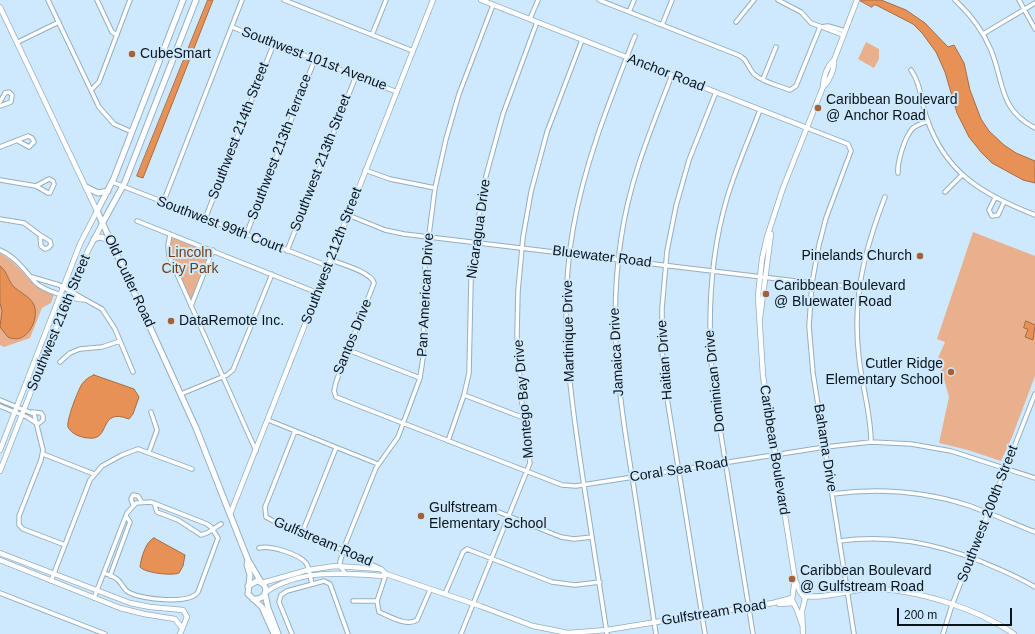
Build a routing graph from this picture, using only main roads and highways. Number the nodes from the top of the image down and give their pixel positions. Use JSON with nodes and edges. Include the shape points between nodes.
{"nodes":[{"id":1,"x":183,"y":0,"type":"edge"},
{"id":2,"x":196,"y":0,"type":"edge"},
{"id":3,"x":86,"y":187,"type":"road end"},
{"id":4,"x":108,"y":191,"type":"junction"},
{"id":5,"x":97,"y":211,"type":"joint"},
{"id":6,"x":102,"y":224,"type":"junction"},
{"id":7,"x":94,"y":239,"type":"road end"},
{"id":8,"x":110,"y":240,"type":"junction"},
{"id":9,"x":248,"y":560,"type":"junction"},
{"id":10,"x":261,"y":582,"type":"junction"},
{"id":11,"x":248,"y":586,"type":"junction"},
{"id":12,"x":265,"y":593,"type":"junction"},
{"id":13,"x":253,"y":599,"type":"junction"},
{"id":14,"x":274,"y":634,"type":"edge"},
{"id":15,"x":278,"y":634,"type":"edge"}],
"edges":[{"from":1,"to":4,"type":"main road","name":"Southwest 216th Street"},
{"from":2,"to":6,"type":"main road","name":"Southwest 216th Street","via":[[123,187]]},
{"from":3,"to":4,"type":"main road","via":[[98,193]]},
{"from":4,"to":5,"type":"main road","name":"Southwest 216th Street"},
{"from":5,"to":6,"type":"main road","name":"Old Cutler Road"},
{"from":6,"to":8,"type":"main road","name":"Old Cutler Road"},
{"from":7,"to":8,"type":"main road","via":[[100,236]]},
{"from":8,"to":9,"type":"main road","name":"Old Cutler Road","via":[[231,512]]},
{"from":9,"to":10,"type":"main road","name":"Old Cutler Road"},
{"from":9,"to":11,"type":"main road","name":"Old Cutler Road"},
{"from":10,"to":11,"type":"main road","via":[[253,582]]},
{"from":10,"to":12,"type":"main road","via":[[265,587]]},
{"from":11,"to":13,"type":"main road","via":[[248,594]]},
{"from":12,"to":13,"type":"main road","via":[[260,599]]},
{"from":12,"to":15,"type":"main road"},
{"from":13,"to":14,"type":"main road","via":[[264,609]]}]}
